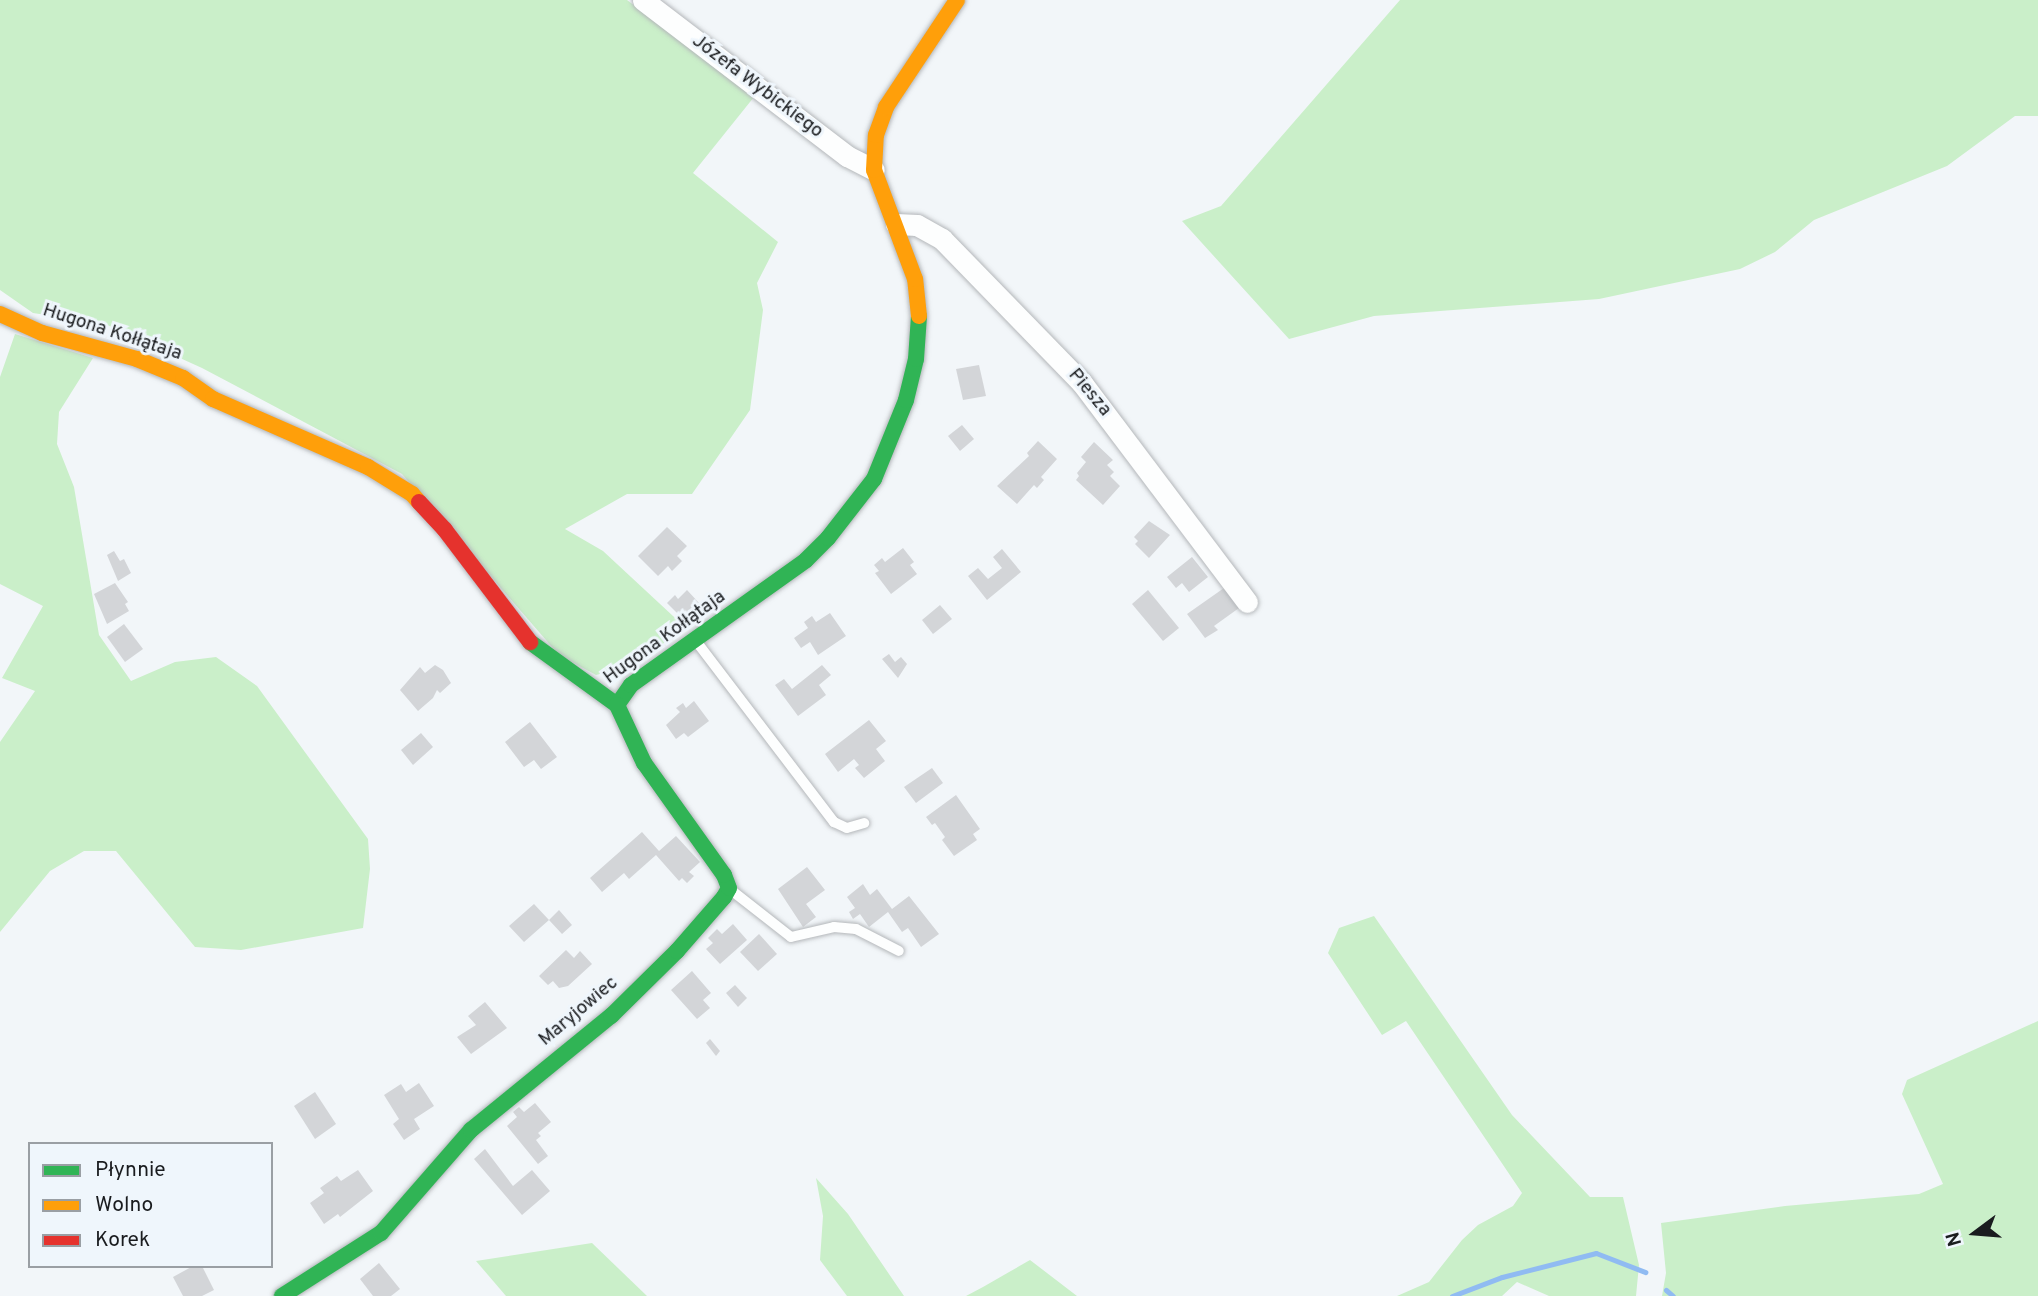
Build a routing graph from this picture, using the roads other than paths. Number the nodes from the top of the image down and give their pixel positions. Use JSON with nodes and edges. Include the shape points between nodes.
{"nodes":[{"id":1,"x":643,"y":0,"type":"edge"},
{"id":2,"x":957,"y":0,"type":"edge"},
{"id":3,"x":874,"y":170,"type":"junction"},
{"id":4,"x":896,"y":224,"type":"junction"},
{"id":5,"x":0,"y":314,"type":"edge"},
{"id":6,"x":1247,"y":602,"type":"dead end"},
{"id":7,"x":696,"y":640,"type":"junction"},
{"id":8,"x":617,"y":705,"type":"junction"},
{"id":9,"x":864,"y":823,"type":"dead end"},
{"id":10,"x":729,"y":888,"type":"junction"},
{"id":11,"x":899,"y":951,"type":"dead end"},
{"id":12,"x":282,"y":1296,"type":"edge"}],
"edges":[{"from":1,"to":3,"type":"street","name":"Józefa Wybickiego","via":[[847,156]]},
{"from":2,"to":3,"type":"street","name":"Hugona Kołłątaja","via":[[886,107],[876,135]]},
{"from":3,"to":4,"type":"street","name":"Hugona Kołłątaja"},
{"from":4,"to":6,"type":"street","name":"Piesza","via":[[917,225],[942,239],[1082,383]]},
{"from":4,"to":7,"type":"street","name":"Hugona Kołłątaja","via":[[915,279],[919,314],[916,359],[906,400],[874,478],[806,560]]},
{"from":5,"to":8,"type":"street","name":"Hugona Kołłątaja","via":[[41,333],[137,359],[183,378],[213,399],[368,467],[412,494],[532,645]]},
{"from":7,"to":8,"type":"street","name":"Hugona Kołłątaja","via":[[631,685]]},
{"from":7,"to":9,"type":"lane","via":[[834,822],[847,828]]},
{"from":8,"to":10,"type":"street","via":[[644,763],[694,829]]},
{"from":10,"to":11,"type":"lane","via":[[790,937],[834,928],[856,929]]},
{"from":10,"to":12,"type":"street","name":"Maryjowiec","via":[[677,951],[611,1016],[471,1130],[381,1233]]}]}
